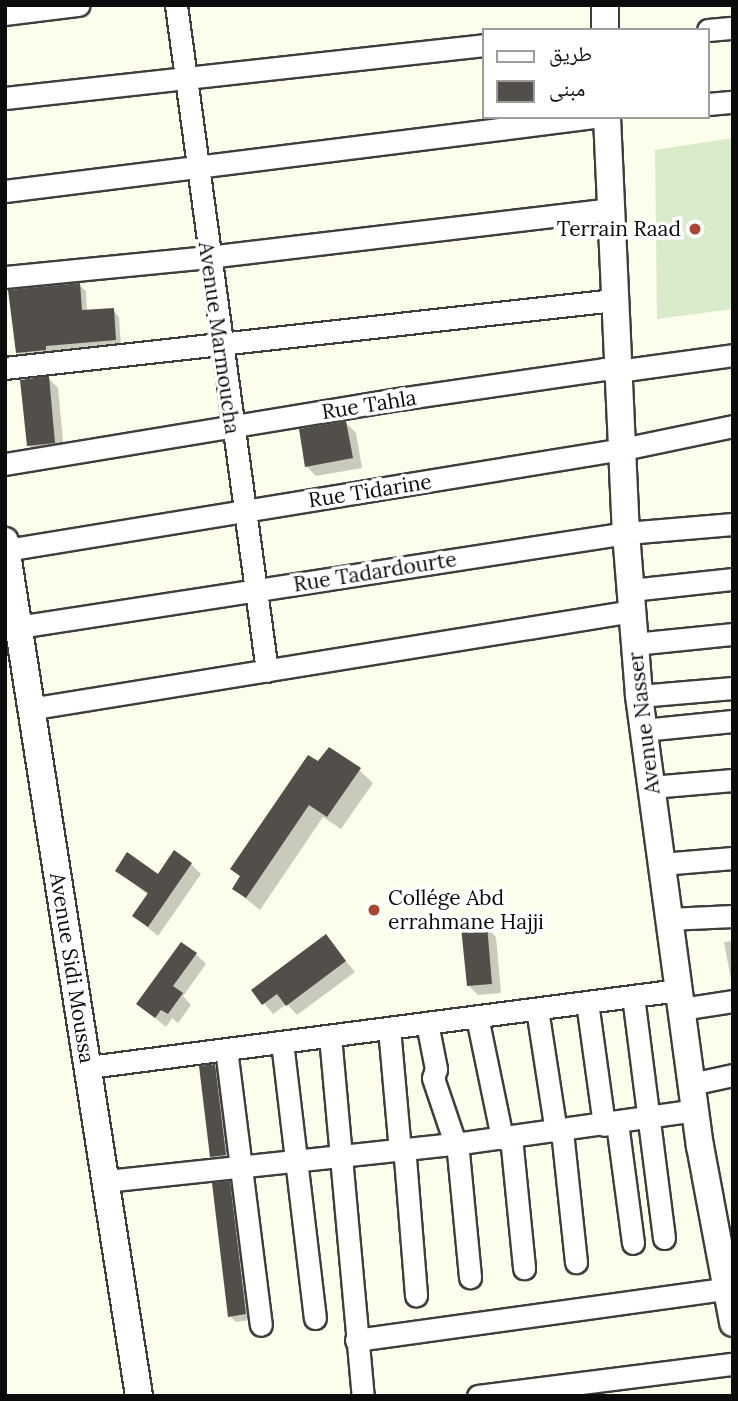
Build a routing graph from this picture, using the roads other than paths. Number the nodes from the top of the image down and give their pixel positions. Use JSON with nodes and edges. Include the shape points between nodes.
{"nodes":[{"id":1,"x":78,"y":5,"type":"edge"},
{"id":2,"x":176,"y":5,"type":"edge"},
{"id":3,"x":605,"y":5,"type":"edge"},
{"id":4,"x":5,"y":14,"type":"edge"},
{"id":5,"x":605,"y":28,"type":"edge"},
{"id":6,"x":733,"y":28,"type":"edge"},
{"id":7,"x":710,"y":30,"type":"edge"},
{"id":8,"x":482,"y":45,"type":"edge"},
{"id":9,"x":184,"y":78,"type":"junction"},
{"id":10,"x":5,"y":98,"type":"edge"},
{"id":11,"x":733,"y":102,"type":"edge"},
{"id":12,"x":710,"y":104,"type":"edge"},
{"id":13,"x":580,"y":119,"type":"edge"},
{"id":14,"x":607,"y":119,"type":"edge"},
{"id":15,"x":196,"y":169,"type":"junction"},
{"id":16,"x":5,"y":191,"type":"edge"},
{"id":17,"x":610,"y":209,"type":"junction"},
{"id":18,"x":208,"y":257,"type":"junction"},
{"id":19,"x":5,"y":277,"type":"edge"},
{"id":20,"x":614,"y":300,"type":"junction"},
{"id":21,"x":222,"y":346,"type":"junction"},
{"id":22,"x":733,"y":355,"type":"edge"},
{"id":23,"x":5,"y":368,"type":"edge"},
{"id":24,"x":618,"y":371,"type":"junction"},
{"id":25,"x":733,"y":426,"type":"edge"},
{"id":26,"x":232,"y":428,"type":"junction"},
{"id":27,"x":623,"y":449,"type":"junction"},
{"id":28,"x":5,"y":464,"type":"edge"},
{"id":29,"x":243,"y":511,"type":"junction"},
{"id":30,"x":733,"y":524,"type":"edge"},
{"id":31,"x":626,"y":533,"type":"junction"},
{"id":32,"x":6,"y":545,"type":"edge"},
{"id":33,"x":733,"y":579,"type":"edge"},
{"id":34,"x":255,"y":591,"type":"junction"},
{"id":35,"x":632,"y":600,"type":"junction"},
{"id":36,"x":18,"y":626,"type":"junction"},
{"id":37,"x":733,"y":634,"type":"edge"},
{"id":38,"x":634,"y":644,"type":"junction"},
{"id":39,"x":267,"y":671,"type":"junction"},
{"id":40,"x":733,"y":688,"type":"edge"},
{"id":41,"x":639,"y":696,"type":"junction"},
{"id":42,"x":29,"y":709,"type":"junction"},
{"id":43,"x":733,"y":721,"type":"edge"},
{"id":44,"x":643,"y":730,"type":"junction"},
{"id":45,"x":733,"y":780,"type":"edge"},
{"id":46,"x":650,"y":788,"type":"junction"},
{"id":47,"x":733,"y":858,"type":"edge"},
{"id":48,"x":661,"y":864,"type":"junction"},
{"id":49,"x":733,"y":916,"type":"edge"},
{"id":50,"x":668,"y":919,"type":"junction"},
{"id":51,"x":633,"y":996,"type":"junction"},
{"id":52,"x":680,"y":1000,"type":"junction"},
{"id":53,"x":733,"y":1001,"type":"edge"},
{"id":54,"x":587,"y":1002,"type":"junction"},
{"id":55,"x":537,"y":1009,"type":"junction"},
{"id":56,"x":477,"y":1017,"type":"junction"},
{"id":57,"x":427,"y":1023,"type":"junction"},
{"id":58,"x":389,"y":1028,"type":"junction"},
{"id":59,"x":330,"y":1036,"type":"junction"},
{"id":60,"x":282,"y":1042,"type":"junction"},
{"id":61,"x":226,"y":1049,"type":"junction"},
{"id":62,"x":89,"y":1066,"type":"junction"},
{"id":63,"x":733,"y":1075,"type":"edge"},
{"id":64,"x":691,"y":1084,"type":"junction"},
{"id":65,"x":695,"y":1110,"type":"junction"},
{"id":66,"x":649,"y":1118,"type":"junction"},
{"id":67,"x":611,"y":1124,"type":"junction"},
{"id":68,"x":559,"y":1131,"type":"junction"},
{"id":69,"x":507,"y":1137,"type":"junction"},
{"id":70,"x":455,"y":1144,"type":"junction"},
{"id":71,"x":402,"y":1149,"type":"junction"},
{"id":72,"x":340,"y":1155,"type":"junction"},
{"id":73,"x":296,"y":1160,"type":"junction"},
{"id":74,"x":243,"y":1167,"type":"junction"},
{"id":75,"x":107,"y":1181,"type":"junction"},
{"id":76,"x":664,"y":1238,"type":"dead end"},
{"id":77,"x":633,"y":1243,"type":"dead end"},
{"id":78,"x":576,"y":1262,"type":"dead end"},
{"id":79,"x":524,"y":1268,"type":"dead end"},
{"id":80,"x":470,"y":1277,"type":"dead end"},
{"id":81,"x":725,"y":1289,"type":"junction"},
{"id":82,"x":416,"y":1296,"type":"dead end"},
{"id":83,"x":315,"y":1318,"type":"dead end"},
{"id":84,"x":733,"y":1323,"type":"edge"},
{"id":85,"x":261,"y":1325,"type":"dead end"},
{"id":86,"x":356,"y":1340,"type":"junction"},
{"id":87,"x":733,"y":1364,"type":"edge"},
{"id":88,"x":139,"y":1394,"type":"edge"},
{"id":89,"x":363,"y":1396,"type":"edge"},
{"id":90,"x":478,"y":1396,"type":"edge"}],
"edges":[{"from":1,"to":4,"type":"street"},
{"from":2,"to":9,"type":"street","name":"Avenue Marmoucha"},
{"from":3,"to":5,"type":"street"},
{"from":6,"to":7,"type":"street"},
{"from":8,"to":9,"type":"street"},
{"from":9,"to":10,"type":"street"},
{"from":9,"to":15,"type":"street","name":"Avenue Marmoucha"},
{"from":11,"to":12,"type":"street"},
{"from":13,"to":15,"type":"street"},
{"from":14,"to":17,"type":"street","name":"Avenue Nasser"},
{"from":15,"to":16,"type":"street"},
{"from":15,"to":18,"type":"street","name":"Avenue Marmoucha"},
{"from":17,"to":18,"type":"street"},
{"from":17,"to":20,"type":"street","name":"Avenue Nasser"},
{"from":18,"to":19,"type":"street"},
{"from":18,"to":21,"type":"street","name":"Avenue Marmoucha"},
{"from":20,"to":21,"type":"street"},
{"from":20,"to":24,"type":"street","name":"Avenue Nasser"},
{"from":21,"to":23,"type":"street"},
{"from":21,"to":26,"type":"street","name":"Avenue Marmoucha"},
{"from":22,"to":24,"type":"street","name":"Rue Tahla"},
{"from":24,"to":26,"type":"street","name":"Rue Tahla","via":[[590,371]]},
{"from":24,"to":27,"type":"street","name":"Avenue Nasser"},
{"from":25,"to":27,"type":"street","name":"Rue Tidarine"},
{"from":26,"to":28,"type":"street","name":"Rue Tahla"},
{"from":26,"to":29,"type":"street","name":"Avenue Marmoucha"},
{"from":27,"to":29,"type":"street","name":"Rue Tidarine"},
{"from":27,"to":31,"type":"street","name":"Avenue Nasser"},
{"from":29,"to":32,"type":"street","name":"Rue Tidarine"},
{"from":29,"to":34,"type":"street","name":"Avenue Marmoucha"},
{"from":30,"to":31,"type":"street","name":"Rue Tadardourte"},
{"from":31,"to":34,"type":"street","name":"Rue Tadardourte"},
{"from":31,"to":35,"type":"street","name":"Avenue Nasser"},
{"from":32,"to":36,"type":"street","name":"Avenue Sidi Moussa"},
{"from":33,"to":35,"type":"street"},
{"from":34,"to":36,"type":"street","name":"Rue Tadardourte"},
{"from":34,"to":39,"type":"street","name":"Avenue Marmoucha"},
{"from":35,"to":38,"type":"street","name":"Avenue Nasser"},
{"from":35,"to":39,"type":"street"},
{"from":36,"to":42,"type":"street","name":"Avenue Sidi Moussa"},
{"from":37,"to":38,"type":"street"},
{"from":38,"to":41,"type":"street","name":"Avenue Nasser"},
{"from":39,"to":42,"type":"street"},
{"from":40,"to":41,"type":"street"},
{"from":41,"to":44,"type":"street","name":"Avenue Nasser"},
{"from":42,"to":62,"type":"street","name":"Avenue Sidi Moussa"},
{"from":43,"to":44,"type":"street"},
{"from":44,"to":46,"type":"street","name":"Avenue Nasser"},
{"from":45,"to":46,"type":"street"},
{"from":46,"to":48,"type":"street","name":"Avenue Nasser"},
{"from":47,"to":48,"type":"street"},
{"from":48,"to":50,"type":"street","name":"Avenue Nasser"},
{"from":49,"to":50,"type":"street"},
{"from":50,"to":52,"type":"street","name":"Avenue Nasser"},
{"from":51,"to":52,"type":"street"},
{"from":51,"to":54,"type":"street"},
{"from":51,"to":66,"type":"street"},
{"from":52,"to":53,"type":"street"},
{"from":52,"to":64,"type":"street","name":"Avenue Nasser"},
{"from":54,"to":55,"type":"street"},
{"from":54,"to":67,"type":"street"},
{"from":55,"to":56,"type":"street"},
{"from":55,"to":68,"type":"street"},
{"from":56,"to":57,"type":"street"},
{"from":56,"to":69,"type":"street"},
{"from":57,"to":58,"type":"street"},
{"from":57,"to":70,"type":"street","via":[[436,1069],[433,1077]]},
{"from":58,"to":59,"type":"street"},
{"from":58,"to":71,"type":"street"},
{"from":59,"to":60,"type":"street"},
{"from":59,"to":72,"type":"street"},
{"from":60,"to":61,"type":"street"},
{"from":60,"to":73,"type":"street"},
{"from":61,"to":62,"type":"street"},
{"from":61,"to":74,"type":"street"},
{"from":62,"to":75,"type":"street","name":"Avenue Sidi Moussa"},
{"from":63,"to":64,"type":"street"},
{"from":64,"to":65,"type":"street","name":"Avenue Nasser"},
{"from":65,"to":66,"type":"street"},
{"from":65,"to":81,"type":"street","name":"Avenue Nasser"},
{"from":66,"to":67,"type":"street"},
{"from":66,"to":76,"type":"street"},
{"from":67,"to":68,"type":"street"},
{"from":67,"to":77,"type":"street"},
{"from":68,"to":69,"type":"street"},
{"from":68,"to":78,"type":"street"},
{"from":69,"to":70,"type":"street"},
{"from":69,"to":79,"type":"street"},
{"from":70,"to":71,"type":"street"},
{"from":70,"to":80,"type":"street"},
{"from":71,"to":72,"type":"street"},
{"from":71,"to":82,"type":"street"},
{"from":72,"to":73,"type":"street"},
{"from":72,"to":86,"type":"street"},
{"from":73,"to":74,"type":"street"},
{"from":73,"to":83,"type":"street"},
{"from":74,"to":75,"type":"street"},
{"from":74,"to":85,"type":"street"},
{"from":75,"to":88,"type":"street","name":"Avenue Sidi Moussa"},
{"from":81,"to":84,"type":"street","name":"Avenue Nasser"},
{"from":81,"to":86,"type":"street"},
{"from":86,"to":89,"type":"street"},
{"from":87,"to":90,"type":"street"}]}
